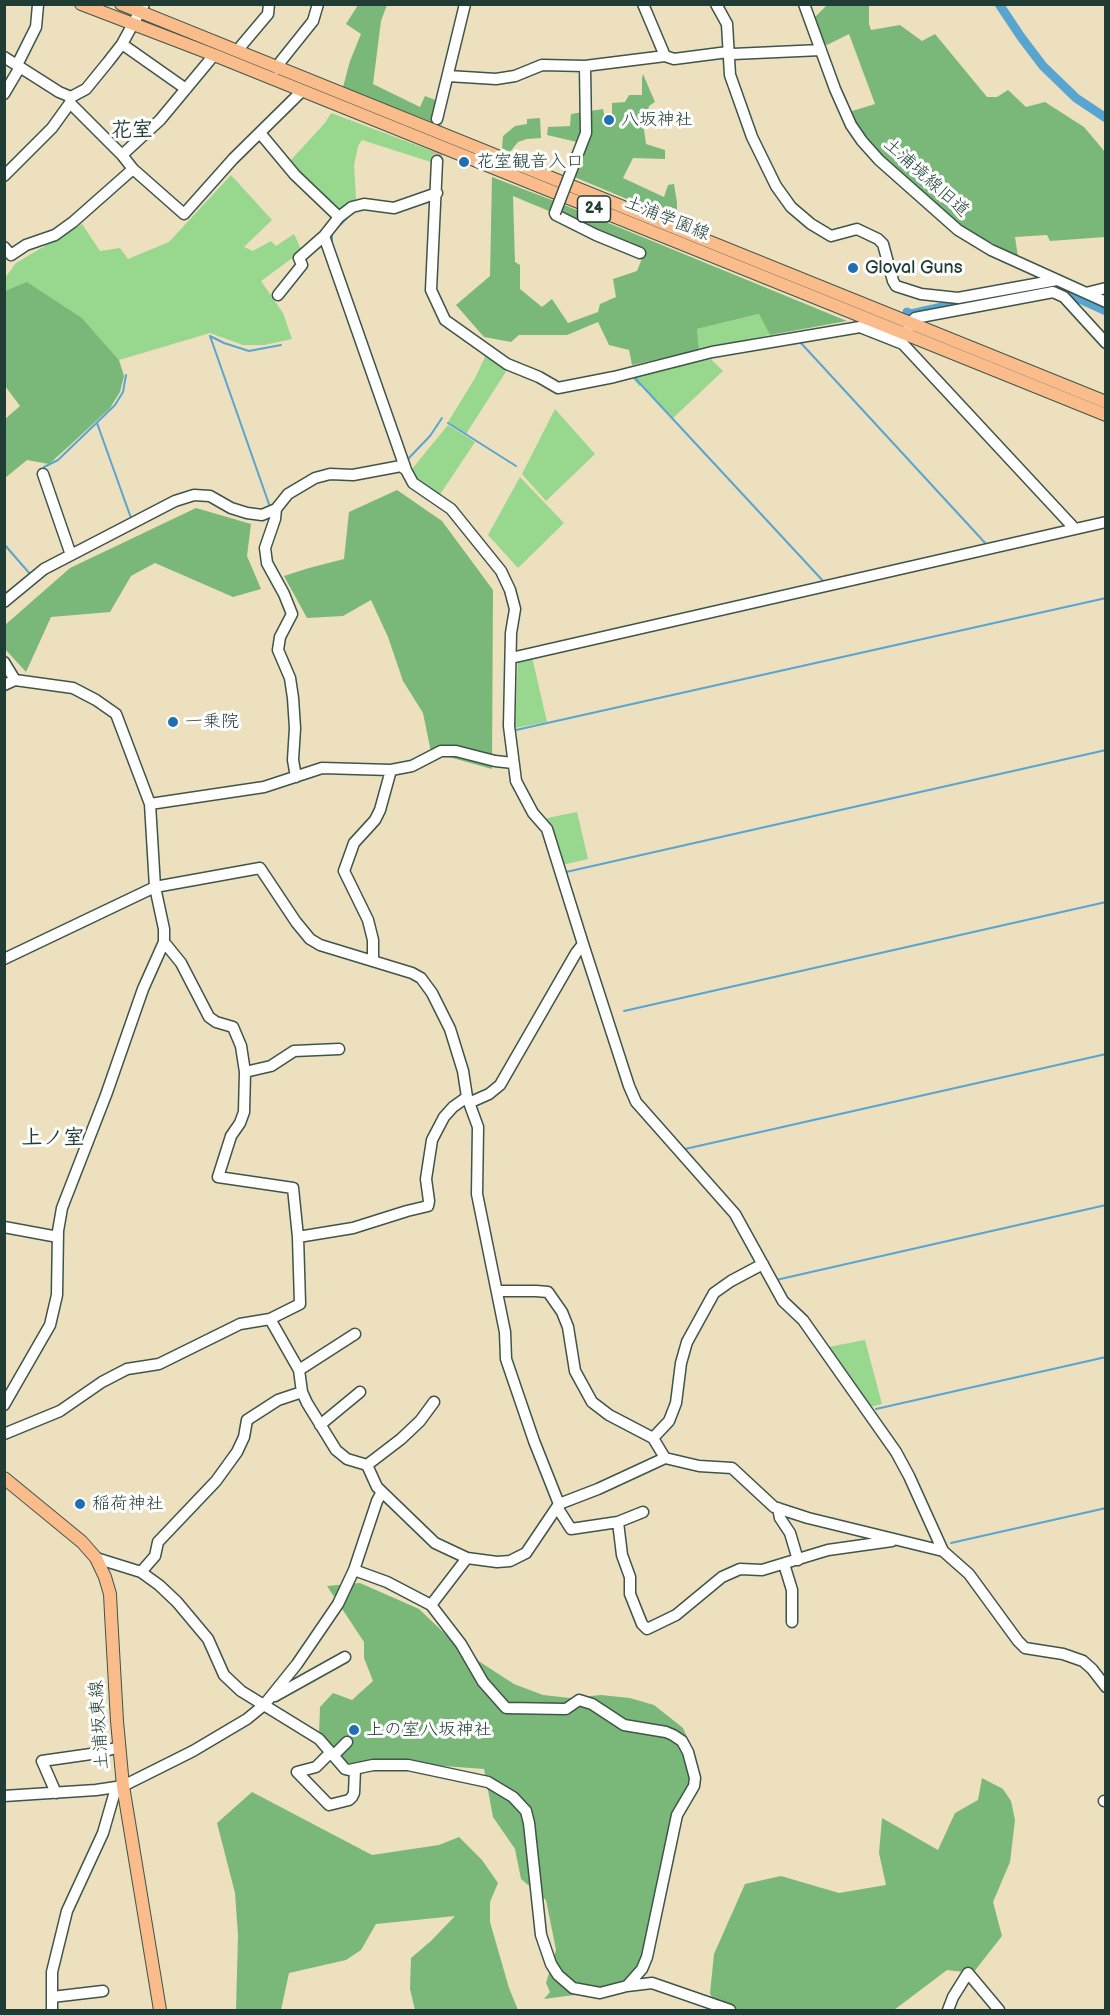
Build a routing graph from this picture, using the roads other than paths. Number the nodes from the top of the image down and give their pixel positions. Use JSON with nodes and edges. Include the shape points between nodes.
{"nodes":[{"id":1,"x":81,"y":4,"type":"edge"},
{"id":2,"x":121,"y":4,"type":"edge"},
{"id":3,"x":269,"y":4,"type":"edge"},
{"id":4,"x":318,"y":4,"type":"edge"},
{"id":5,"x":465,"y":4,"type":"edge"},
{"id":6,"x":643,"y":4,"type":"edge"},
{"id":7,"x":716,"y":4,"type":"edge"},
{"id":8,"x":817,"y":4,"type":"edge"},
{"id":9,"x":38,"y":5,"type":"edge"},
{"id":10,"x":805,"y":8,"type":"edge"},
{"id":11,"x":139,"y":13,"type":"edge"},
{"id":12,"x":122,"y":45,"type":"junction"},
{"id":13,"x":821,"y":50,"type":"junction"},
{"id":14,"x":238,"y":51,"type":"junction"},
{"id":15,"x":728,"y":52,"type":"junction"},
{"id":16,"x":214,"y":55,"type":"junction"},
{"id":17,"x":665,"y":56,"type":"junction"},
{"id":18,"x":4,"y":57,"type":"edge"},
{"id":19,"x":18,"y":66,"type":"junction"},
{"id":20,"x":585,"y":66,"type":"junction"},
{"id":21,"x":279,"y":69,"type":"junction"},
{"id":22,"x":448,"y":76,"type":"junction"},
{"id":23,"x":186,"y":88,"type":"junction"},
{"id":24,"x":302,"y":91,"type":"junction"},
{"id":25,"x":4,"y":94,"type":"edge"},
{"id":26,"x":70,"y":100,"type":"junction"},
{"id":27,"x":437,"y":119,"type":"tunnel mouth"},
{"id":28,"x":260,"y":133,"type":"junction"},
{"id":29,"x":122,"y":155,"type":"junction"},
{"id":30,"x":485,"y":158,"type":"junction"},
{"id":31,"x":437,"y":161,"type":"tunnel mouth"},
{"id":32,"x":133,"y":169,"type":"junction"},
{"id":33,"x":4,"y":176,"type":"edge"},
{"id":34,"x":437,"y":193,"type":"junction"},
{"id":35,"x":339,"y":217,"type":"junction"},
{"id":36,"x":324,"y":236,"type":"junction"},
{"id":37,"x":4,"y":246,"type":"edge"},
{"id":38,"x":640,"y":253,"type":"dead end"},
{"id":39,"x":1057,"y":280,"type":"junction"},
{"id":40,"x":1106,"y":288,"type":"edge"},
{"id":41,"x":1086,"y":293,"type":"junction"},
{"id":42,"x":278,"y":296,"type":"dead end"},
{"id":43,"x":1106,"y":302,"type":"edge"},
{"id":44,"x":959,"y":304,"type":"junction"},
{"id":45,"x":866,"y":318,"type":"junction"},
{"id":46,"x":906,"y":334,"type":"junction"},
{"id":47,"x":1106,"y":343,"type":"edge"},
{"id":48,"x":1106,"y":402,"type":"edge"},
{"id":49,"x":1106,"y":415,"type":"edge"},
{"id":50,"x":406,"y":470,"type":"junction"},
{"id":51,"x":43,"y":474,"type":"dead end"},
{"id":52,"x":276,"y":509,"type":"junction"},
{"id":53,"x":1106,"y":522,"type":"edge"},
{"id":54,"x":1073,"y":527,"type":"junction"},
{"id":55,"x":71,"y":555,"type":"junction"},
{"id":56,"x":4,"y":602,"type":"edge"},
{"id":57,"x":511,"y":657,"type":"junction"},
{"id":58,"x":4,"y":662,"type":"edge"},
{"id":59,"x":15,"y":680,"type":"junction"},
{"id":60,"x":4,"y":685,"type":"edge"},
{"id":61,"x":513,"y":763,"type":"junction"},
{"id":62,"x":391,"y":770,"type":"junction"},
{"id":63,"x":296,"y":777,"type":"junction"},
{"id":64,"x":150,"y":804,"type":"junction"},
{"id":65,"x":155,"y":887,"type":"junction"},
{"id":66,"x":164,"y":942,"type":"junction"},
{"id":67,"x":583,"y":944,"type":"junction"},
{"id":68,"x":4,"y":959,"type":"edge"},
{"id":69,"x":373,"y":961,"type":"junction"},
{"id":70,"x":339,"y":1049,"type":"dead end"},
{"id":71,"x":245,"y":1072,"type":"junction"},
{"id":72,"x":469,"y":1099,"type":"junction"},
{"id":73,"x":4,"y":1227,"type":"edge"},
{"id":74,"x":58,"y":1237,"type":"junction"},
{"id":75,"x":298,"y":1237,"type":"junction"},
{"id":76,"x":763,"y":1264,"type":"junction"},
{"id":77,"x":497,"y":1291,"type":"junction"},
{"id":78,"x":270,"y":1319,"type":"junction"},
{"id":79,"x":355,"y":1334,"type":"dead end"},
{"id":80,"x":300,"y":1371,"type":"junction"},
{"id":81,"x":302,"y":1392,"type":"junction"},
{"id":82,"x":360,"y":1392,"type":"dead end"},
{"id":83,"x":434,"y":1402,"type":"dead end"},
{"id":84,"x":4,"y":1405,"type":"edge"},
{"id":85,"x":320,"y":1425,"type":"junction"},
{"id":86,"x":4,"y":1434,"type":"edge"},
{"id":87,"x":653,"y":1438,"type":"junction"},
{"id":88,"x":665,"y":1458,"type":"junction"},
{"id":89,"x":367,"y":1465,"type":"junction"},
{"id":90,"x":4,"y":1478,"type":"edge"},
{"id":91,"x":382,"y":1492,"type":"junction"},
{"id":92,"x":558,"y":1506,"type":"junction"},
{"id":93,"x":778,"y":1508,"type":"junction"},
{"id":94,"x":643,"y":1512,"type":"dead end"},
{"id":95,"x":618,"y":1522,"type":"junction"},
{"id":96,"x":899,"y":1540,"type":"junction"},
{"id":97,"x":943,"y":1551,"type":"junction"},
{"id":98,"x":96,"y":1558,"type":"junction"},
{"id":99,"x":467,"y":1558,"type":"junction"},
{"id":100,"x":798,"y":1560,"type":"junction"},
{"id":101,"x":784,"y":1564,"type":"junction"},
{"id":102,"x":354,"y":1570,"type":"junction"},
{"id":103,"x":141,"y":1572,"type":"junction"},
{"id":104,"x":431,"y":1605,"type":"junction"},
{"id":105,"x":792,"y":1622,"type":"dead end"},
{"id":106,"x":345,"y":1657,"type":"dead end"},
{"id":107,"x":1106,"y":1687,"type":"edge"},
{"id":108,"x":267,"y":1702,"type":"junction"},
{"id":109,"x":346,"y":1742,"type":"dead end"},
{"id":110,"x":119,"y":1748,"type":"junction"},
{"id":111,"x":332,"y":1754,"type":"junction"},
{"id":112,"x":355,"y":1769,"type":"junction"},
{"id":113,"x":120,"y":1787,"type":"junction"},
{"id":114,"x":56,"y":1793,"type":"junction"},
{"id":115,"x":4,"y":1796,"type":"edge"},
{"id":116,"x":627,"y":1986,"type":"junction"},
{"id":117,"x":103,"y":1991,"type":"dead end"},
{"id":118,"x":52,"y":1997,"type":"junction"},
{"id":119,"x":52,"y":2010,"type":"edge"},
{"id":120,"x":160,"y":2010,"type":"edge"},
{"id":121,"x":730,"y":2010,"type":"edge"},
{"id":122,"x":948,"y":2010,"type":"edge"},
{"id":123,"x":999,"y":2010,"type":"edge"}],
"edges":[{"from":1,"to":11,"type":"main road","name":"土浦学園線","number":"24"},
{"from":2,"to":11,"type":"main road","name":"土浦学園線","number":"24"},
{"from":3,"to":14,"type":"street","via":[[268,14]]},
{"from":4,"to":21,"type":"street","via":[[313,21]]},
{"from":5,"to":22,"type":"street"},
{"from":6,"to":17,"type":"street"},
{"from":7,"to":15,"type":"street","via":[[727,24]]},
{"from":8,"to":10,"type":"street"},
{"from":9,"to":19,"type":"street","via":[[36,27]]},
{"from":10,"to":13,"type":"street","name":"土浦境線旧道"},
{"from":11,"to":12,"type":"street"},
{"from":11,"to":14,"type":"main road","name":"土浦学園線","number":"24"},
{"from":11,"to":16,"type":"main road","name":"土浦学園線","number":"24"},
{"from":12,"to":23,"type":"street"},
{"from":12,"to":26,"type":"street","via":[[86,89]]},
{"from":13,"to":15,"type":"street"},
{"from":13,"to":39,"type":"street","name":"土浦境線旧道","via":[[851,125],[897,178],[958,230]]},
{"from":14,"to":21,"type":"main road","name":"土浦学園線","number":"24"},
{"from":15,"to":17,"type":"street","via":[[674,59]]},
{"from":15,"to":44,"type":"street","via":[[730,75],[744,118],[763,161],[791,207],[831,236],[857,229],[878,239],[896,286]]},
{"from":16,"to":23,"type":"street"},
{"from":16,"to":24,"type":"main road","name":"土浦学園線","number":"24"},
{"from":17,"to":20,"type":"street"},
{"from":18,"to":19,"type":"street"},
{"from":19,"to":25,"type":"street"},
{"from":19,"to":26,"type":"street"},
{"from":20,"to":22,"type":"street","via":[[542,65],[496,79]]},
{"from":20,"to":38,"type":"street","bridge":true,"via":[[586,133],[555,213]]},
{"from":21,"to":30,"type":"main road","name":"土浦学園線","number":"24"},
{"from":22,"to":27,"type":"street"},
{"from":23,"to":29,"type":"street","via":[[160,120]]},
{"from":24,"to":28,"type":"street"},
{"from":24,"to":30,"type":"main road","name":"土浦学園線","number":"24"},
{"from":26,"to":29,"type":"street"},
{"from":26,"to":33,"type":"street","via":[[52,128]]},
{"from":28,"to":32,"type":"street","via":[[184,214]]},
{"from":28,"to":35,"type":"street","via":[[296,176]]},
{"from":29,"to":32,"type":"street"},
{"from":30,"to":45,"type":"main road","name":"土浦学園線","number":"24"},
{"from":31,"to":34,"type":"street"},
{"from":32,"to":37,"type":"street","via":[[55,235],[11,255]]},
{"from":34,"to":35,"type":"street","via":[[394,208],[364,204]]},
{"from":34,"to":45,"type":"street","via":[[431,291],[445,320],[507,364],[558,388]]},
{"from":35,"to":36,"type":"street"},
{"from":36,"to":42,"type":"street","via":[[299,258],[302,265]]},
{"from":36,"to":50,"type":"street"},
{"from":39,"to":41,"type":"street","name":"土浦境線旧道"},
{"from":39,"to":44,"type":"street"},
{"from":40,"to":41,"type":"street"},
{"from":41,"to":43,"type":"street","name":"土浦境線旧道"},
{"from":44,"to":46,"type":"street","via":[[915,318]]},
{"from":44,"to":47,"type":"street","via":[[1053,292],[1064,297]]},
{"from":45,"to":46,"type":"main road","name":"土浦学園線","number":"24"},
{"from":45,"to":46,"type":"street"},
{"from":46,"to":48,"type":"main road","name":"土浦学園線","number":"24"},
{"from":46,"to":49,"type":"main road","name":"土浦学園線","number":"24"},
{"from":46,"to":54,"type":"street"},
{"from":50,"to":52,"type":"street","via":[[400,466],[315,478],[288,494]]},
{"from":50,"to":57,"type":"street","via":[[413,483],[452,509],[501,571],[515,609]]},
{"from":51,"to":55,"type":"street"},
{"from":52,"to":55,"type":"street","via":[[262,515],[247,513],[210,496],[194,495],[153,511]]},
{"from":52,"to":63,"type":"street","via":[[265,548],[267,563],[292,614],[278,650],[290,678],[293,698]]},
{"from":53,"to":54,"type":"street"},
{"from":54,"to":57,"type":"street"},
{"from":55,"to":56,"type":"street","via":[[44,569]]},
{"from":57,"to":61,"type":"street","via":[[509,726]]},
{"from":58,"to":59,"type":"street"},
{"from":59,"to":60,"type":"street"},
{"from":59,"to":64,"type":"street","via":[[73,688],[116,714]]},
{"from":61,"to":62,"type":"street","via":[[441,751],[412,766]]},
{"from":61,"to":67,"type":"street","via":[[527,804],[547,829]]},
{"from":62,"to":63,"type":"street","via":[[322,768]]},
{"from":62,"to":69,"type":"street","via":[[380,810],[354,843],[344,871],[368,920],[374,940]]},
{"from":63,"to":64,"type":"street","via":[[264,787]]},
{"from":64,"to":65,"type":"street"},
{"from":65,"to":66,"type":"street"},
{"from":65,"to":68,"type":"street"},
{"from":65,"to":69,"type":"street","via":[[260,868],[310,939]]},
{"from":66,"to":71,"type":"street","via":[[181,963],[209,1017],[233,1027]]},
{"from":66,"to":74,"type":"street","via":[[62,1208]]},
{"from":67,"to":72,"type":"street","via":[[500,1085],[489,1094]]},
{"from":67,"to":76,"type":"street","via":[[636,1102],[735,1214]]},
{"from":69,"to":72,"type":"street","via":[[421,978],[432,993],[450,1029]]},
{"from":70,"to":71,"type":"street","via":[[294,1051],[271,1066]]},
{"from":71,"to":75,"type":"street","via":[[244,1112],[231,1136],[218,1177],[293,1188]]},
{"from":72,"to":75,"type":"street","via":[[444,1116],[432,1140],[426,1179],[428,1206],[353,1228]]},
{"from":72,"to":77,"type":"street","via":[[478,1127],[477,1194]]},
{"from":73,"to":74,"type":"street"},
{"from":74,"to":84,"type":"street","via":[[57,1295],[50,1325]]},
{"from":75,"to":78,"type":"street","via":[[300,1304]]},
{"from":76,"to":87,"type":"street","via":[[714,1293],[687,1342],[669,1421]]},
{"from":76,"to":97,"type":"street","via":[[783,1301],[803,1320],[896,1452]]},
{"from":77,"to":87,"type":"street","via":[[548,1292],[568,1327],[575,1371],[592,1402]]},
{"from":77,"to":92,"type":"street","via":[[506,1359]]},
{"from":78,"to":80,"type":"street"},
{"from":78,"to":86,"type":"street","via":[[240,1324],[159,1364],[127,1369],[60,1411]]},
{"from":79,"to":80,"type":"street"},
{"from":80,"to":81,"type":"street"},
{"from":81,"to":85,"type":"street"},
{"from":81,"to":103,"type":"street","via":[[278,1400],[247,1420],[237,1452],[210,1488],[158,1542],[154,1556]]},
{"from":82,"to":85,"type":"street"},
{"from":83,"to":89,"type":"street","via":[[420,1421]]},
{"from":85,"to":89,"type":"street","via":[[336,1450],[347,1459]]},
{"from":87,"to":88,"type":"street"},
{"from":88,"to":92,"type":"street"},
{"from":88,"to":93,"type":"street","via":[[732,1468]]},
{"from":89,"to":91,"type":"street"},
{"from":90,"to":98,"type":"main road","name":"土浦坂東線","via":[[76,1536]]},
{"from":91,"to":99,"type":"street","via":[[435,1543]]},
{"from":91,"to":102,"type":"street"},
{"from":92,"to":95,"type":"street","via":[[571,1529]]},
{"from":92,"to":99,"type":"street","via":[[526,1552],[510,1561]]},
{"from":93,"to":96,"type":"street"},
{"from":93,"to":100,"type":"street"},
{"from":94,"to":95,"type":"street"},
{"from":95,"to":101,"type":"street","via":[[630,1594],[647,1629],[676,1615],[722,1577],[740,1569],[762,1570]]},
{"from":96,"to":97,"type":"street"},
{"from":96,"to":100,"type":"street","via":[[828,1550]]},
{"from":97,"to":107,"type":"street","via":[[969,1574],[1025,1648],[1083,1661]]},
{"from":98,"to":103,"type":"street"},
{"from":98,"to":110,"type":"main road","name":"土浦坂東線","via":[[110,1594]]},
{"from":99,"to":104,"type":"street"},
{"from":100,"to":101,"type":"street"},
{"from":101,"to":105,"type":"street","via":[[792,1590]]},
{"from":102,"to":104,"type":"street"},
{"from":102,"to":108,"type":"street","via":[[338,1604]]},
{"from":103,"to":108,"type":"street","via":[[196,1623],[224,1675],[241,1691]]},
{"from":104,"to":116,"type":"street","via":[[461,1644],[483,1682],[506,1708],[566,1709],[579,1700],[624,1725],[673,1735],[688,1752],[694,1786],[677,1815],[647,1958]]},
{"from":106,"to":108,"type":"street"},
{"from":108,"to":111,"type":"street","via":[[319,1739]]},
{"from":108,"to":113,"type":"street","via":[[247,1719],[193,1751]]},
{"from":109,"to":111,"type":"street"},
{"from":110,"to":113,"type":"main road","name":"土浦坂東線"},
{"from":110,"to":114,"type":"street","via":[[42,1761]]},
{"from":111,"to":112,"type":"street","via":[[345,1769]]},
{"from":111,"to":112,"type":"street","via":[[316,1767],[297,1772],[329,1805],[348,1800],[354,1793]]},
{"from":112,"to":116,"type":"street","via":[[408,1765],[488,1782],[513,1797],[530,1822],[539,1928],[551,1964],[573,1988],[600,1993]]},
{"from":113,"to":114,"type":"street"},
{"from":113,"to":118,"type":"street","via":[[67,1911],[54,1959]]},
{"from":113,"to":120,"type":"main road","name":"土浦坂東線"},
{"from":114,"to":115,"type":"street"},
{"from":116,"to":121,"type":"street","via":[[652,1983]]},
{"from":117,"to":118,"type":"street"},
{"from":118,"to":119,"type":"street"},
{"from":122,"to":123,"type":"street","via":[[968,1973]]}]}
